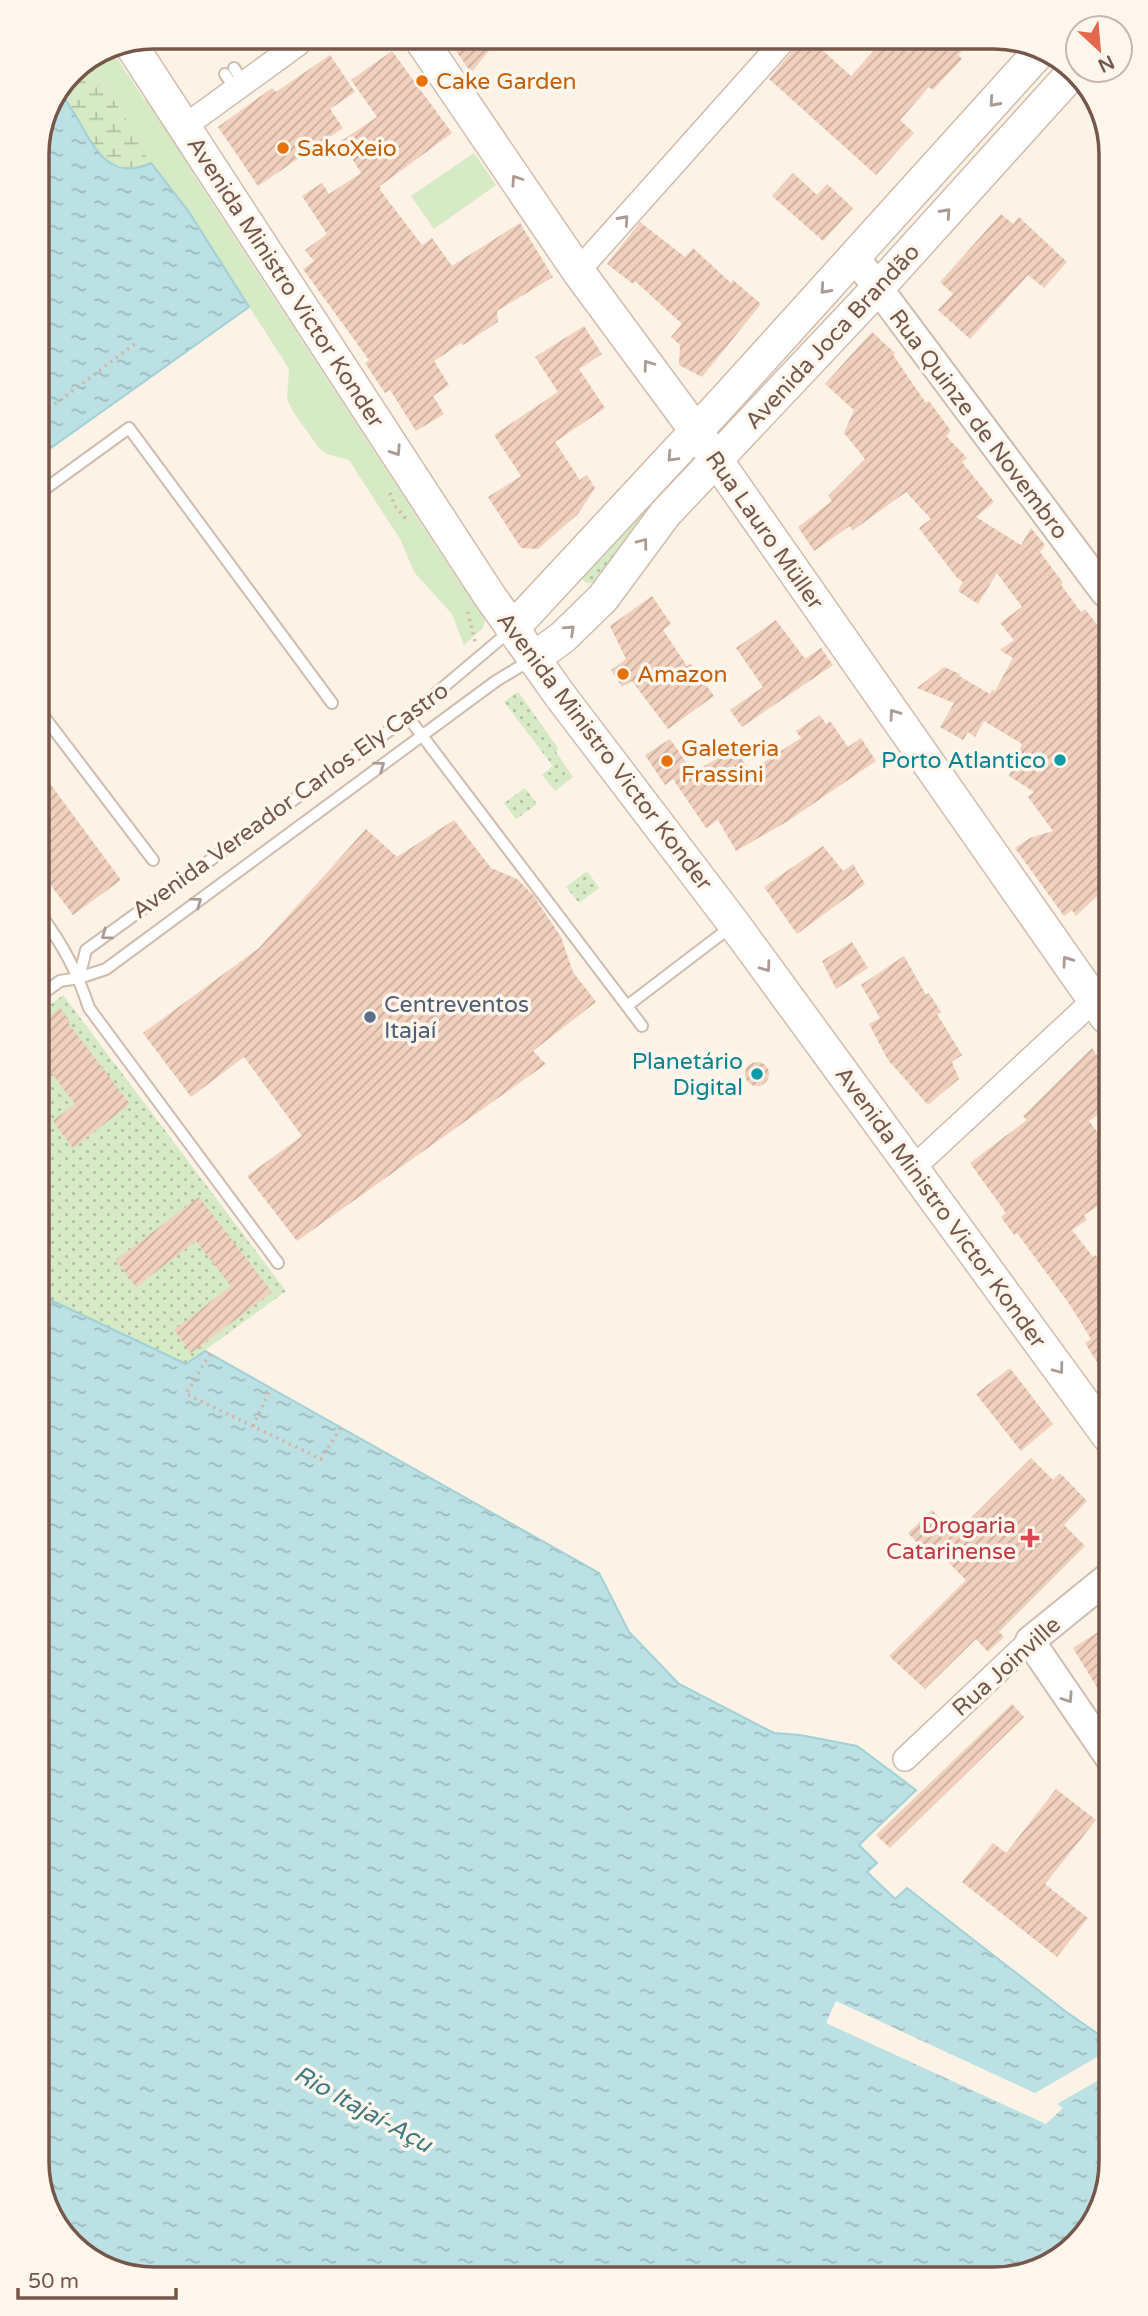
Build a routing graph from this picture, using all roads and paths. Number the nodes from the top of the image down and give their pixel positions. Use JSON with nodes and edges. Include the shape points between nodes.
{"nodes":[{"id":1,"x":289,"y":49,"type":"edge"},
{"id":2,"x":427,"y":49,"type":"edge"},
{"id":3,"x":776,"y":49,"type":"edge"},
{"id":4,"x":135,"y":51,"type":"edge"},
{"id":5,"x":1034,"y":58,"type":"edge"},
{"id":6,"x":1064,"y":82,"type":"edge"},
{"id":7,"x":185,"y":126,"type":"junction"},
{"id":8,"x":854,"y":256,"type":"junction"},
{"id":9,"x":578,"y":271,"type":"junction"},
{"id":10,"x":878,"y":288,"type":"junction"},
{"id":11,"x":136,"y":343,"type":"dead end"},
{"id":12,"x":49,"y":409,"type":"edge"},
{"id":13,"x":696,"y":431,"type":"junction"},
{"id":14,"x":716,"y":460,"type":"junction"},
{"id":15,"x":49,"y":486,"type":"edge"},
{"id":16,"x":567,"y":570,"type":"junction"},
{"id":17,"x":1099,"y":584,"type":"edge"},
{"id":18,"x":603,"y":598,"type":"junction"},
{"id":19,"x":512,"y":629,"type":"junction"},
{"id":20,"x":533,"y":659,"type":"junction"},
{"id":21,"x":332,"y":703,"type":"dead end"},
{"id":22,"x":408,"y":717,"type":"junction"},
{"id":23,"x":49,"y":723,"type":"edge"},
{"id":24,"x":422,"y":735,"type":"junction"},
{"id":25,"x":153,"y":860,"type":"dead end"},
{"id":26,"x":734,"y":924,"type":"junction"},
{"id":27,"x":49,"y":926,"type":"edge"},
{"id":28,"x":79,"y":978,"type":"junction"},
{"id":29,"x":49,"y":989,"type":"edge"},
{"id":30,"x":1099,"y":998,"type":"edge"},
{"id":31,"x":1099,"y":1005,"type":"edge"},
{"id":32,"x":627,"y":1006,"type":"junction"},
{"id":33,"x":642,"y":1026,"type":"dead end"},
{"id":34,"x":912,"y":1169,"type":"junction"},
{"id":35,"x":278,"y":1263,"type":"dead end"},
{"id":36,"x":210,"y":1354,"type":"dead end"},
{"id":37,"x":271,"y":1388,"type":"dead end"},
{"id":38,"x":1099,"y":1424,"type":"edge"},
{"id":39,"x":253,"y":1426,"type":"junction"},
{"id":40,"x":341,"y":1427,"type":"dead end"},
{"id":41,"x":1099,"y":1585,"type":"edge"},
{"id":42,"x":1030,"y":1641,"type":"junction"},
{"id":43,"x":1099,"y":1742,"type":"edge"},
{"id":44,"x":905,"y":1759,"type":"dead end"}],
"edges":[{"from":1,"to":7,"type":"street","via":[[235,79]]},
{"from":9,"to":2,"type":"main road","name":"Rua Lauro Müller","one_way":true},
{"from":9,"to":3,"type":"street","one_way":true},
{"from":4,"to":7,"type":"main road","name":"Avenida Ministro Victor Konder"},
{"from":5,"to":8,"type":"main road","name":"Avenida Joca Brandão","one_way":true},
{"from":10,"to":6,"type":"main road","name":"Avenida Joca Brandão","one_way":true},
{"from":7,"to":19,"type":"main road","name":"Avenida Ministro Victor Konder","one_way":true},
{"from":8,"to":10,"type":"street","name":"Rua Quinze de Novembro"},
{"from":8,"to":13,"type":"main road","name":"Avenida Joca Brandão","one_way":true},
{"from":13,"to":9,"type":"main road","name":"Rua Lauro Müller","one_way":true},
{"from":10,"to":14,"type":"main road","name":"Avenida Joca Brandão"},
{"from":10,"to":17,"type":"street","name":"Rua Quinze de Novembro"},
{"from":11,"to":12,"type":"path"},
{"from":13,"to":14,"type":"main road","name":"Rua Lauro Müller"},
{"from":13,"to":16,"type":"main road","name":"Avenida Joca Brandão","one_way":true},
{"from":18,"to":14,"type":"main road","name":"Avenida Joca Brandão","one_way":true,"via":[[665,514]]},
{"from":30,"to":14,"type":"main road","name":"Rua Lauro Müller","one_way":true},
{"from":15,"to":21,"type":"lane","via":[[129,428]]},
{"from":16,"to":18,"type":"main road","via":[[577,594]]},
{"from":16,"to":19,"type":"main road","name":"Avenida Joca Brandão"},
{"from":20,"to":18,"type":"main road","name":"Avenida Joca Brandão","one_way":true},
{"from":19,"to":20,"type":"main road","name":"Avenida Ministro Victor Konder"},
{"from":19,"to":22,"type":"lane","name":"Avenida Vereador Carlos Ely Castro"},
{"from":20,"to":24,"type":"lane","name":"Avenida Vereador Carlos Ely Castro"},
{"from":20,"to":26,"type":"main road","name":"Avenida Ministro Victor Konder"},
{"from":22,"to":24,"type":"lane"},
{"from":22,"to":28,"type":"lane","name":"Avenida Vereador Carlos Ely Castro","one_way":true,"via":[[86,950]]},
{"from":23,"to":25,"type":"lane"},
{"from":28,"to":24,"type":"lane","name":"Avenida Vereador Carlos Ely Castro","one_way":true,"via":[[106,969]]},
{"from":24,"to":32,"type":"lane"},
{"from":26,"to":32,"type":"lane"},
{"from":26,"to":34,"type":"main road","name":"Avenida Ministro Victor Konder","one_way":true},
{"from":27,"to":28,"type":"lane"},
{"from":28,"to":29,"type":"lane","name":"Avenida Vereador Carlos Ely Castro","via":[[60,981]]},
{"from":28,"to":35,"type":"lane","via":[[89,1008]]},
{"from":31,"to":34,"type":"street"},
{"from":32,"to":33,"type":"lane"},
{"from":34,"to":38,"type":"main road","name":"Avenida Ministro Victor Konder","one_way":true},
{"from":36,"to":39,"type":"path","via":[[186,1394]]},
{"from":37,"to":39,"type":"path"},
{"from":39,"to":40,"type":"path","via":[[321,1459]]},
{"from":41,"to":42,"type":"street","name":"Rua Joinville"},
{"from":42,"to":43,"type":"street","one_way":true},
{"from":42,"to":44,"type":"street","name":"Rua Joinville"}]}
